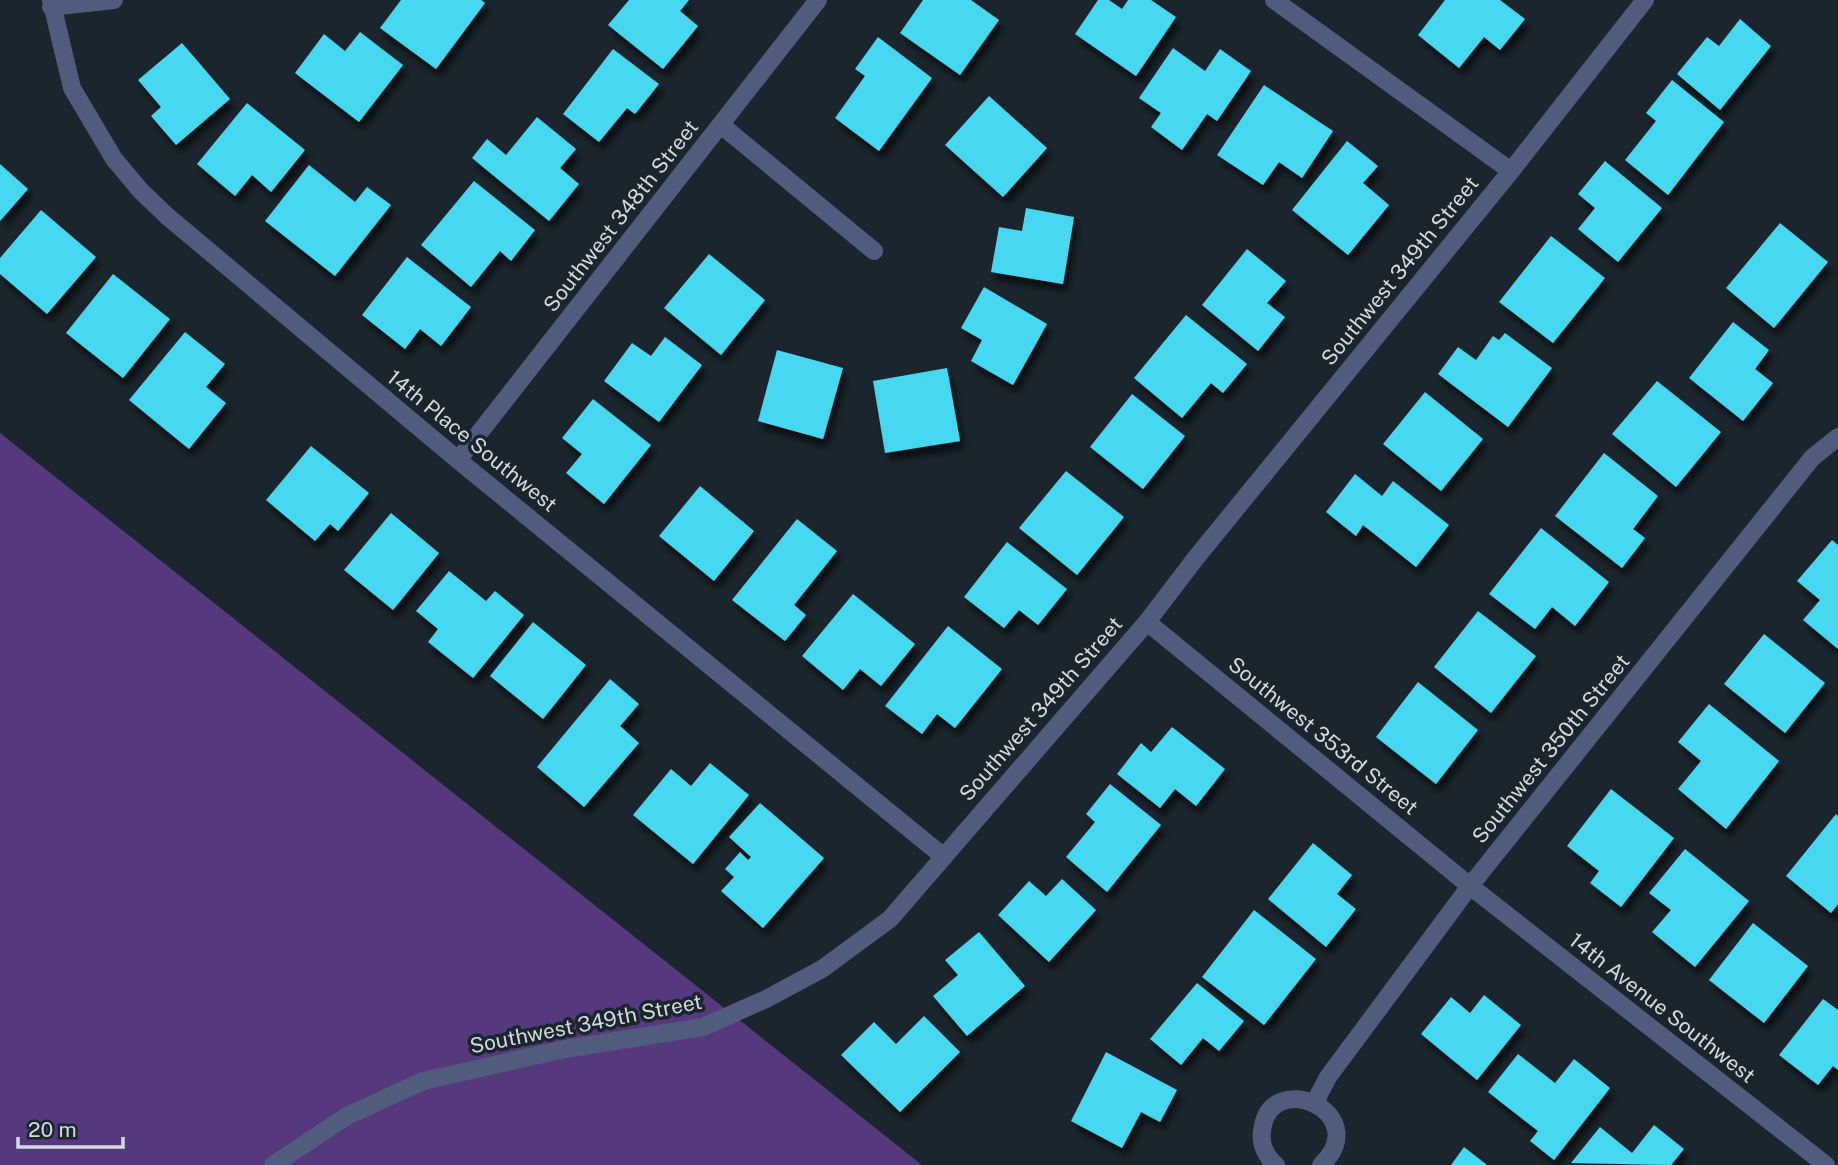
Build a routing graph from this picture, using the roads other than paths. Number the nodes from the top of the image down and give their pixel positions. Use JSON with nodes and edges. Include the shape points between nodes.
{"nodes":[{"id":1,"x":114,"y":0,"type":"edge"},
{"id":2,"x":818,"y":0,"type":"edge"},
{"id":3,"x":1274,"y":0,"type":"edge"},
{"id":4,"x":1645,"y":0,"type":"edge"},
{"id":5,"x":51,"y":4,"type":"edge"},
{"id":6,"x":721,"y":125,"type":"junction"},
{"id":7,"x":1511,"y":171,"type":"junction"},
{"id":8,"x":874,"y":251,"type":"dead end"},
{"id":9,"x":1838,"y":437,"type":"edge"},
{"id":10,"x":458,"y":460,"type":"junction"},
{"id":11,"x":1147,"y":622,"type":"junction"},
{"id":12,"x":944,"y":857,"type":"junction"},
{"id":13,"x":1470,"y":886,"type":"junction"},
{"id":14,"x":1315,"y":1102,"type":"junction"},
{"id":15,"x":273,"y":1165,"type":"edge"},
{"id":16,"x":1276,"y":1165,"type":"edge"},
{"id":17,"x":1321,"y":1165,"type":"edge"},
{"id":18,"x":1826,"y":1165,"type":"edge"}],
"edges":[{"from":1,"to":5,"type":"street"},
{"from":2,"to":6,"type":"street","name":"Southwest 348th Street"},
{"from":3,"to":7,"type":"street"},
{"from":4,"to":7,"type":"street","name":"Southwest 349th Street"},
{"from":5,"to":10,"type":"street","name":"14th Place Southwest","via":[[72,88],[114,159],[140,190]]},
{"from":6,"to":8,"type":"street"},
{"from":6,"to":10,"type":"street","name":"Southwest 348th Street"},
{"from":7,"to":11,"type":"street","name":"Southwest 349th Street"},
{"from":9,"to":13,"type":"street","name":"Southwest 350th Street","via":[[1812,458]]},
{"from":10,"to":12,"type":"street","name":"14th Place Southwest"},
{"from":11,"to":12,"type":"street","name":"Southwest 349th Street"},
{"from":11,"to":13,"type":"street","name":"Southwest 353rd Street"},
{"from":12,"to":15,"type":"street","name":"Southwest 349th Street","via":[[890,919],[822,969],[765,999],[703,1027],[565,1049],[424,1081],[347,1116]]},
{"from":13,"to":14,"type":"street","name":"Southwest 350th Street","via":[[1328,1077]]},
{"from":13,"to":18,"type":"street","name":"14th Avenue Southwest"},
{"from":14,"to":16,"type":"street","via":[[1290,1099],[1268,1113],[1261,1138]]},
{"from":14,"to":17,"type":"street","via":[[1333,1120],[1336,1133],[1335,1146]]}]}
